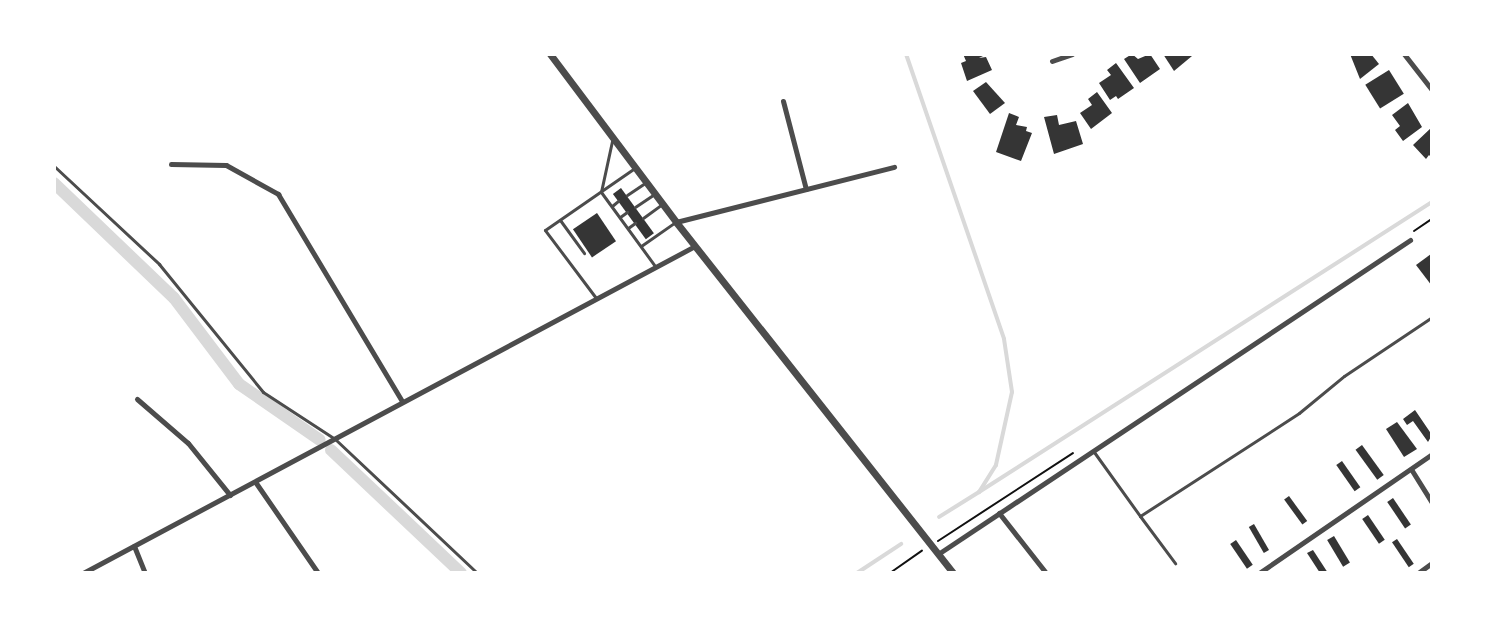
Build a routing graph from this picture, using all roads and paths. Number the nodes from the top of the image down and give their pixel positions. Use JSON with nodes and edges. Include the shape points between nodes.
{"nodes":[{"id":1,"x":550,"y":54,"type":"edge"},
{"id":2,"x":1072,"y":54,"type":"edge"},
{"id":3,"x":1404,"y":54,"type":"edge"},
{"id":4,"x":1052,"y":61,"type":"dead end"},
{"id":5,"x":1432,"y":90,"type":"edge"},
{"id":6,"x":783,"y":101,"type":"dead end"},
{"id":7,"x":613,"y":138,"type":"junction"},
{"id":8,"x":171,"y":164,"type":"dead end"},
{"id":9,"x":54,"y":166,"type":"edge"},
{"id":10,"x":894,"y":167,"type":"dead end"},
{"id":11,"x":635,"y":168,"type":"junction"},
{"id":12,"x":646,"y":182,"type":"junction"},
{"id":13,"x":806,"y":189,"type":"junction"},
{"id":14,"x":601,"y":192,"type":"junction"},
{"id":15,"x":654,"y":194,"type":"junction"},
{"id":16,"x":627,"y":195,"type":"dead end"},
{"id":17,"x":618,"y":201,"type":"dead end"},
{"id":18,"x":662,"y":204,"type":"junction"},
{"id":19,"x":612,"y":206,"type":"junction"},
{"id":20,"x":635,"y":207,"type":"dead end"},
{"id":21,"x":627,"y":212,"type":"dead end"},
{"id":22,"x":620,"y":217,"type":"junction"},
{"id":23,"x":643,"y":218,"type":"dead end"},
{"id":24,"x":560,"y":220,"type":"junction"},
{"id":25,"x":676,"y":222,"type":"junction"},
{"id":26,"x":635,"y":223,"type":"dead end"},
{"id":27,"x":628,"y":228,"type":"junction"},
{"id":28,"x":1410,"y":240,"type":"dead end"},
{"id":29,"x":641,"y":246,"type":"junction"},
{"id":30,"x":695,"y":246,"type":"junction"},
{"id":31,"x":584,"y":253,"type":"dead end"},
{"id":32,"x":655,"y":266,"type":"junction"},
{"id":33,"x":596,"y":298,"type":"junction"},
{"id":34,"x":1432,"y":317,"type":"edge"},
{"id":35,"x":137,"y":399,"type":"dead end"},
{"id":36,"x":402,"y":401,"type":"junction"},
{"id":37,"x":335,"y":439,"type":"junction"},
{"id":38,"x":1093,"y":451,"type":"junction"},
{"id":39,"x":1432,"y":454,"type":"edge"},
{"id":40,"x":1411,"y":469,"type":"junction"},
{"id":41,"x":256,"y":483,"type":"junction"},
{"id":42,"x":230,"y":495,"type":"junction"},
{"id":43,"x":1432,"y":502,"type":"edge"},
{"id":44,"x":999,"y":513,"type":"junction"},
{"id":45,"x":1140,"y":516,"type":"junction"},
{"id":46,"x":931,"y":545,"type":"junction"},
{"id":47,"x":134,"y":546,"type":"junction"},
{"id":48,"x":938,"y":554,"type":"junction"},
{"id":49,"x":1175,"y":563,"type":"dead end"},
{"id":50,"x":1432,"y":563,"type":"edge"},
{"id":51,"x":83,"y":573,"type":"edge"},
{"id":52,"x":145,"y":573,"type":"edge"},
{"id":53,"x":318,"y":573,"type":"edge"},
{"id":54,"x":477,"y":573,"type":"edge"},
{"id":55,"x":890,"y":573,"type":"edge"},
{"id":56,"x":953,"y":573,"type":"edge"},
{"id":57,"x":1046,"y":573,"type":"edge"},
{"id":58,"x":1259,"y":573,"type":"edge"},
{"id":59,"x":1418,"y":573,"type":"edge"}],
"edges":[{"from":1,"to":7,"type":"street"},
{"from":2,"to":4,"type":"street"},
{"from":3,"to":5,"type":"street"},
{"from":6,"to":13,"type":"street"},
{"from":7,"to":11,"type":"street"},
{"from":7,"to":14,"type":"lane"},
{"from":8,"to":36,"type":"street","via":[[226,165],[278,194]]},
{"from":9,"to":37,"type":"lane","via":[[159,264],[263,392]]},
{"from":10,"to":13,"type":"street"},
{"from":11,"to":12,"type":"street"},
{"from":11,"to":14,"type":"lane"},
{"from":12,"to":15,"type":"street"},
{"from":12,"to":16,"type":"lane"},
{"from":13,"to":25,"type":"street"},
{"from":14,"to":19,"type":"lane"},
{"from":14,"to":24,"type":"lane"},
{"from":15,"to":18,"type":"street"},
{"from":15,"to":20,"type":"lane"},
{"from":17,"to":19,"type":"lane"},
{"from":18,"to":23,"type":"lane"},
{"from":18,"to":25,"type":"street"},
{"from":19,"to":22,"type":"lane"},
{"from":21,"to":22,"type":"lane"},
{"from":22,"to":27,"type":"lane"},
{"from":24,"to":31,"type":"lane"},
{"from":24,"to":33,"type":"lane","via":[[545,230]]},
{"from":25,"to":29,"type":"lane"},
{"from":25,"to":30,"type":"street"},
{"from":26,"to":27,"type":"lane"},
{"from":27,"to":29,"type":"lane"},
{"from":28,"to":38,"type":"street"},
{"from":29,"to":32,"type":"lane"},
{"from":30,"to":32,"type":"street"},
{"from":30,"to":46,"type":"street"},
{"from":32,"to":33,"type":"street"},
{"from":33,"to":36,"type":"street"},
{"from":34,"to":45,"type":"lane","via":[[1299,413]]},
{"from":35,"to":42,"type":"street","via":[[188,443]]},
{"from":36,"to":37,"type":"street"},
{"from":37,"to":41,"type":"street"},
{"from":37,"to":54,"type":"lane"},
{"from":38,"to":44,"type":"street"},
{"from":38,"to":45,"type":"lane"},
{"from":39,"to":40,"type":"street"},
{"from":40,"to":43,"type":"street"},
{"from":40,"to":58,"type":"street"},
{"from":41,"to":42,"type":"street"},
{"from":41,"to":53,"type":"street"},
{"from":42,"to":47,"type":"street"},
{"from":44,"to":48,"type":"street"},
{"from":44,"to":57,"type":"street"},
{"from":45,"to":49,"type":"lane"},
{"from":46,"to":48,"type":"street"},
{"from":46,"to":55,"type":"path"},
{"from":47,"to":51,"type":"street"},
{"from":47,"to":52,"type":"street"},
{"from":48,"to":56,"type":"street"},
{"from":50,"to":59,"type":"street"}]}
